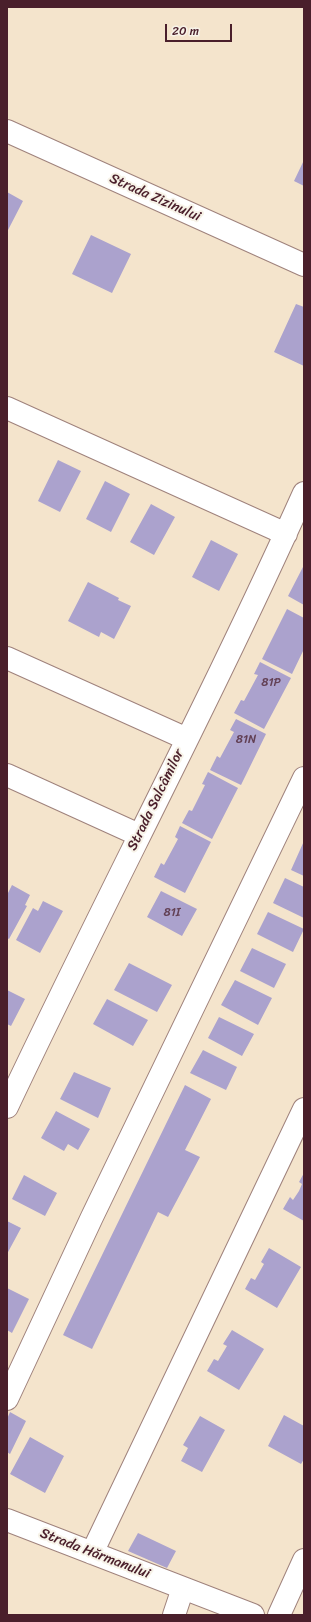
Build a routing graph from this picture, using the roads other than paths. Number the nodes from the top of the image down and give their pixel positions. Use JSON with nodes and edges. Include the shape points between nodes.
{"nodes":[{"id":1,"x":7,"y":131,"type":"edge"},
{"id":2,"x":304,"y":265,"type":"edge"},
{"id":3,"x":7,"y":408,"type":"edge"},
{"id":4,"x":304,"y":493,"type":"edge"},
{"id":5,"x":286,"y":534,"type":"junction"},
{"id":6,"x":7,"y":658,"type":"edge"},
{"id":7,"x":186,"y":739,"type":"junction"},
{"id":8,"x":7,"y":774,"type":"edge"},
{"id":9,"x":304,"y":778,"type":"edge"},
{"id":10,"x":139,"y":835,"type":"junction"},
{"id":11,"x":7,"y":1107,"type":"edge"},
{"id":12,"x":304,"y":1109,"type":"edge"},
{"id":13,"x":7,"y":1399,"type":"edge"},
{"id":14,"x":7,"y":1520,"type":"edge"},
{"id":15,"x":92,"y":1553,"type":"junction"},
{"id":16,"x":304,"y":1560,"type":"edge"},
{"id":17,"x":183,"y":1588,"type":"junction"},
{"id":18,"x":174,"y":1615,"type":"edge"},
{"id":19,"x":253,"y":1615,"type":"edge"},
{"id":20,"x":279,"y":1615,"type":"edge"}],
"edges":[{"from":1,"to":2,"type":"street","name":"Strada Zizinului"},
{"from":3,"to":5,"type":"street"},
{"from":4,"to":5,"type":"street","name":"Strada Salcâmilor"},
{"from":5,"to":7,"type":"street","name":"Strada Salcâmilor"},
{"from":6,"to":7,"type":"street"},
{"from":7,"to":10,"type":"street","name":"Strada Salcâmilor"},
{"from":8,"to":10,"type":"street"},
{"from":9,"to":13,"type":"street"},
{"from":10,"to":11,"type":"street","name":"Strada Salcâmilor"},
{"from":12,"to":15,"type":"street"},
{"from":14,"to":15,"type":"street","name":"Strada Hărmanului"},
{"from":15,"to":17,"type":"street","name":"Strada Hărmanului"},
{"from":16,"to":20,"type":"street"},
{"from":17,"to":18,"type":"street"},
{"from":17,"to":19,"type":"street","name":"Strada Hărmanului"}]}
